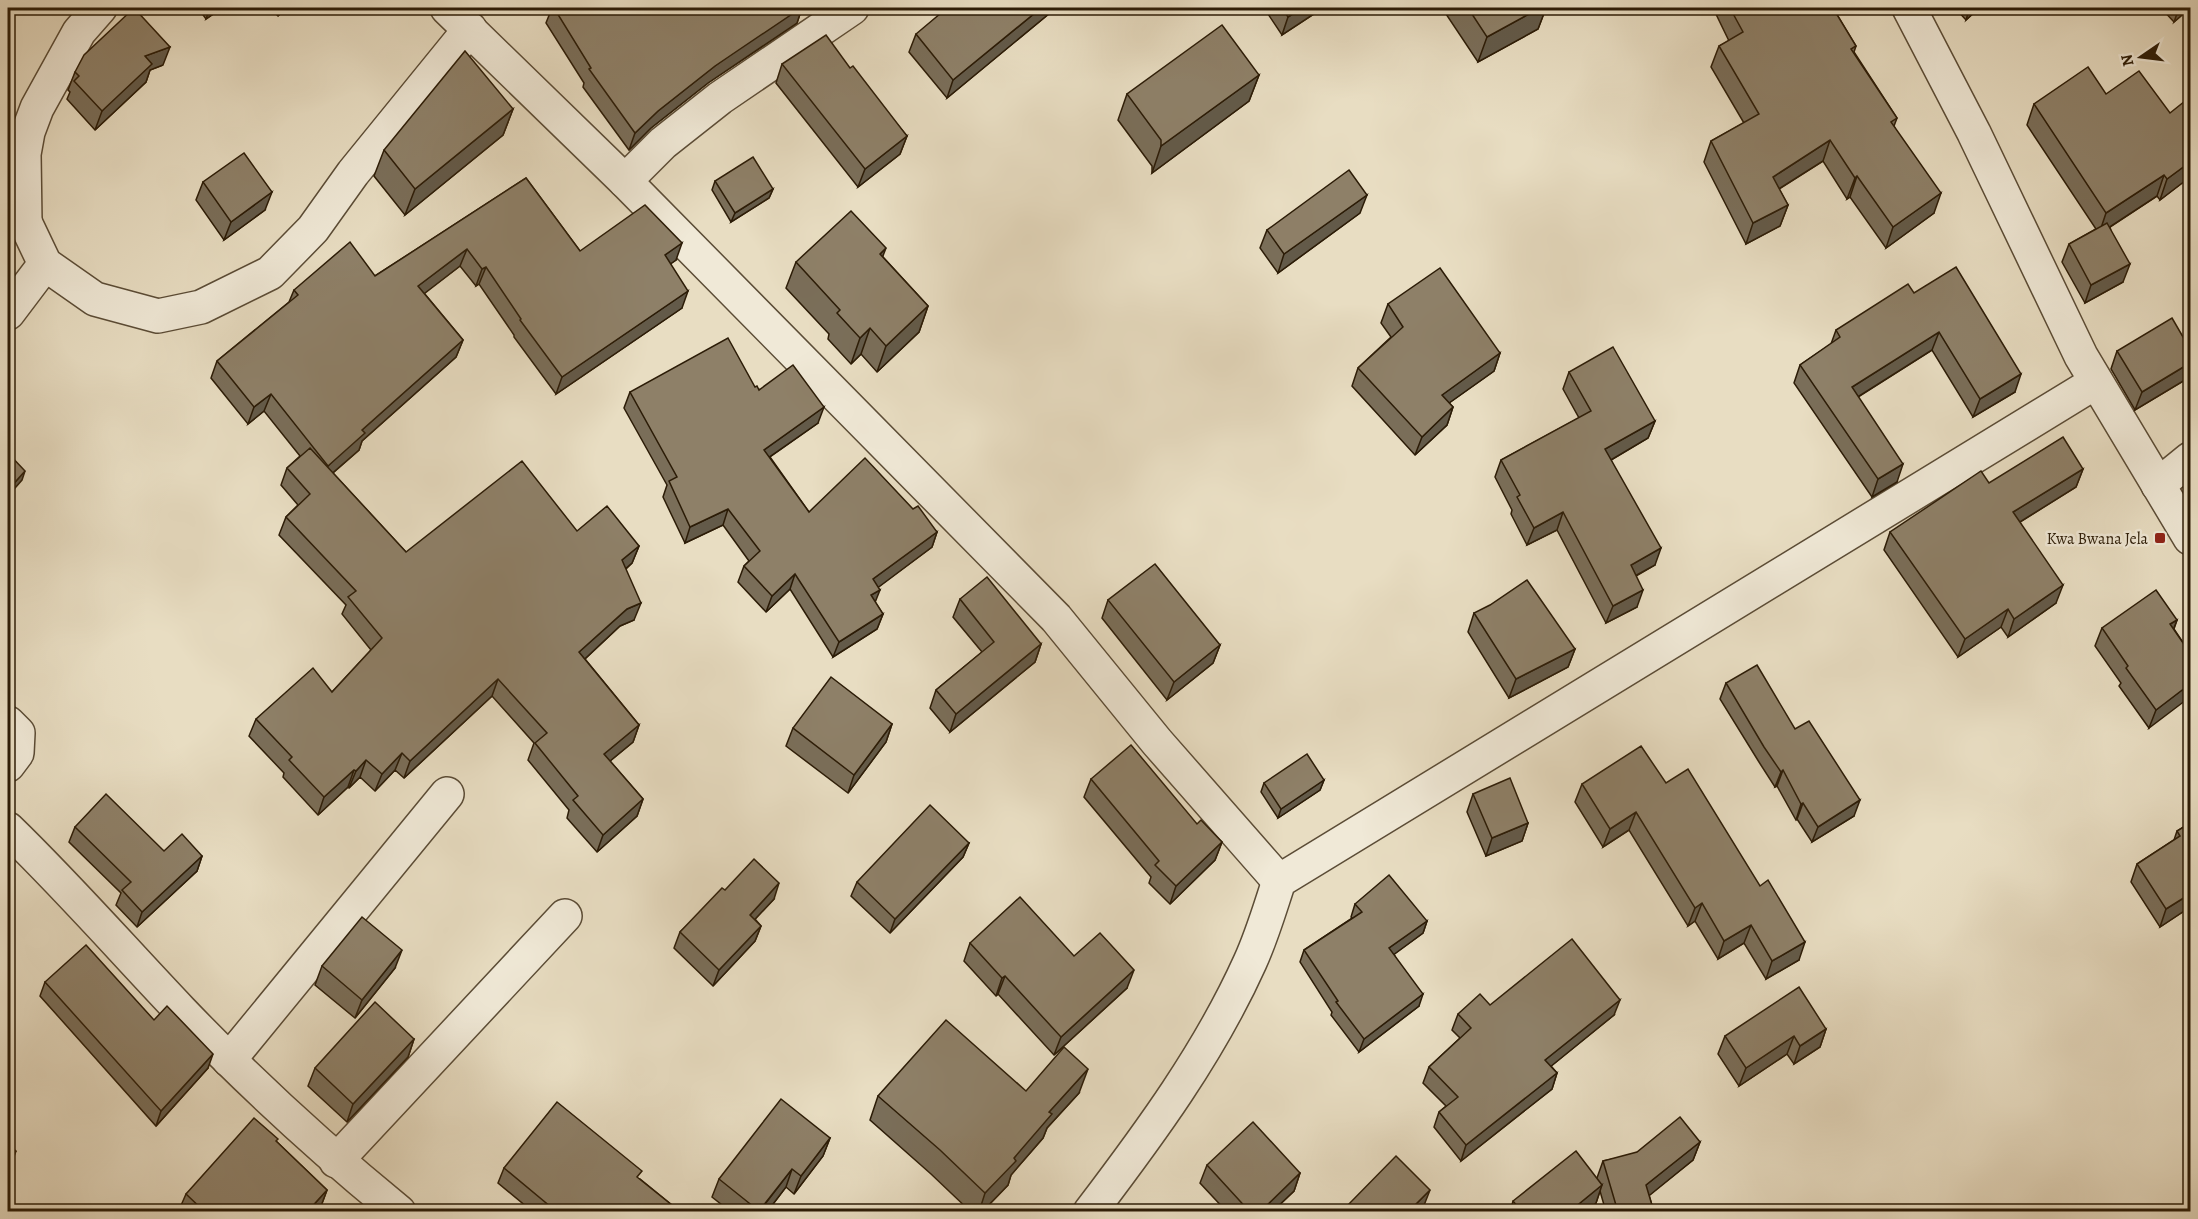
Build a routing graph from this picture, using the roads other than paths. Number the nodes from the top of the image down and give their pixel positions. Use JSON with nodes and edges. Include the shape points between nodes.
{"nodes":[{"id":1,"x":100,"y":8,"type":"edge"},
{"id":2,"x":852,"y":8,"type":"edge"},
{"id":3,"x":1909,"y":8,"type":"edge"},
{"id":4,"x":459,"y":18,"type":"edge"},
{"id":5,"x":626,"y":181,"type":"junction"},
{"id":6,"x":16,"y":218,"type":"edge"},
{"id":7,"x":45,"y":264,"type":"junction"},
{"id":8,"x":8,"y":313,"type":"edge"},
{"id":9,"x":2096,"y":382,"type":"junction"},
{"id":10,"x":2190,"y":459,"type":"edge"},
{"id":11,"x":2158,"y":485,"type":"junction"},
{"id":12,"x":2190,"y":538,"type":"edge"},
{"id":13,"x":8,"y":723,"type":"edge"},
{"id":14,"x":8,"y":765,"type":"edge"},
{"id":15,"x":447,"y":794,"type":"dead end"},
{"id":16,"x":8,"y":829,"type":"edge"},
{"id":17,"x":1279,"y":880,"type":"junction"},
{"id":18,"x":565,"y":916,"type":"dead end"},
{"id":19,"x":229,"y":1060,"type":"junction"},
{"id":20,"x":336,"y":1161,"type":"junction"},
{"id":21,"x":399,"y":1212,"type":"edge"},
{"id":22,"x":1090,"y":1212,"type":"edge"}],
"edges":[{"from":1,"to":6,"type":"street","via":[[79,32],[28,132]]},
{"from":2,"to":5,"type":"street","via":[[720,98],[663,142]]},
{"from":3,"to":9,"type":"street"},
{"from":4,"to":5,"type":"street"},
{"from":4,"to":7,"type":"street","via":[[313,229],[270,273],[201,307],[158,316],[95,299]]},
{"from":5,"to":17,"type":"street","via":[[1056,618],[1157,742]]},
{"from":6,"to":7,"type":"street"},
{"from":7,"to":8,"type":"street"},
{"from":9,"to":11,"type":"street"},
{"from":9,"to":17,"type":"street"},
{"from":10,"to":11,"type":"street"},
{"from":11,"to":12,"type":"street"},
{"from":13,"to":14,"type":"street","via":[[18,733],[17,753]]},
{"from":15,"to":19,"type":"street"},
{"from":16,"to":19,"type":"street"},
{"from":17,"to":22,"type":"street","via":[[1250,962],[1195,1065]]},
{"from":18,"to":20,"type":"street"},
{"from":19,"to":20,"type":"street"},
{"from":20,"to":21,"type":"street"}]}
